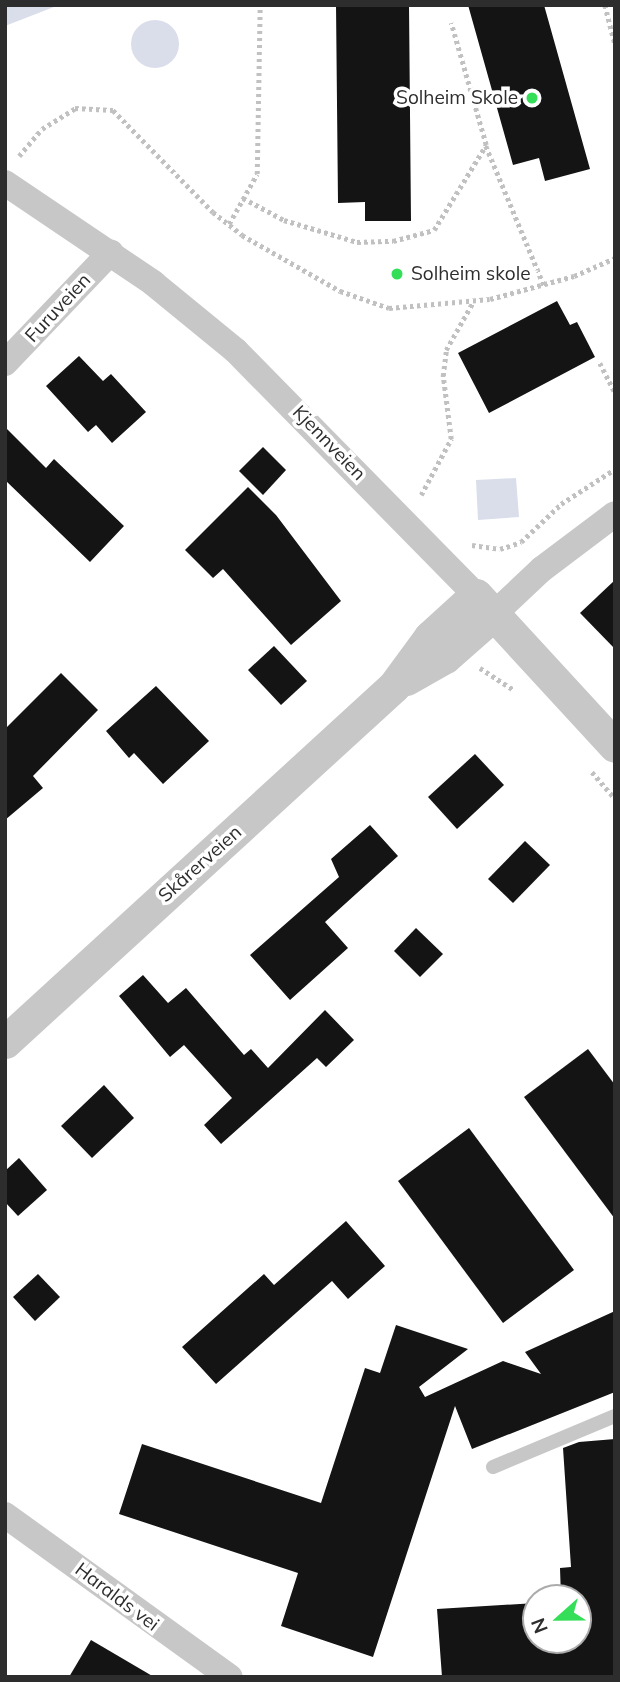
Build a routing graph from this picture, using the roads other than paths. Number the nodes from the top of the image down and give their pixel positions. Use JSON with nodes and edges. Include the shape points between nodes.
{"nodes":[{"id":1,"x":5,"y":183,"type":"edge"},
{"id":2,"x":111,"y":252,"type":"junction"},
{"id":3,"x":5,"y":363,"type":"edge"},
{"id":4,"x":615,"y":514,"type":"edge"},
{"id":5,"x":485,"y":605,"type":"junction"},
{"id":6,"x":615,"y":746,"type":"edge"},
{"id":7,"x":5,"y":1042,"type":"edge"},
{"id":8,"x":615,"y":1416,"type":"edge"},
{"id":9,"x":492,"y":1467,"type":"dead end"},
{"id":10,"x":5,"y":1515,"type":"edge"},
{"id":11,"x":230,"y":1677,"type":"edge"}],
"edges":[{"from":1,"to":2,"type":"street","name":"Kjennveien"},
{"from":2,"to":3,"type":"street","name":"Furuveien"},
{"from":2,"to":5,"type":"street","name":"Kjennveien","via":[[236,351]]},
{"from":4,"to":5,"type":"street"},
{"from":5,"to":6,"type":"street","name":"Kjennveien"},
{"from":5,"to":7,"type":"street","name":"Skårerveien","via":[[445,657],[394,686]]},
{"from":8,"to":9,"type":"lane"},
{"from":10,"to":11,"type":"street","name":"Haralds vei"}]}
